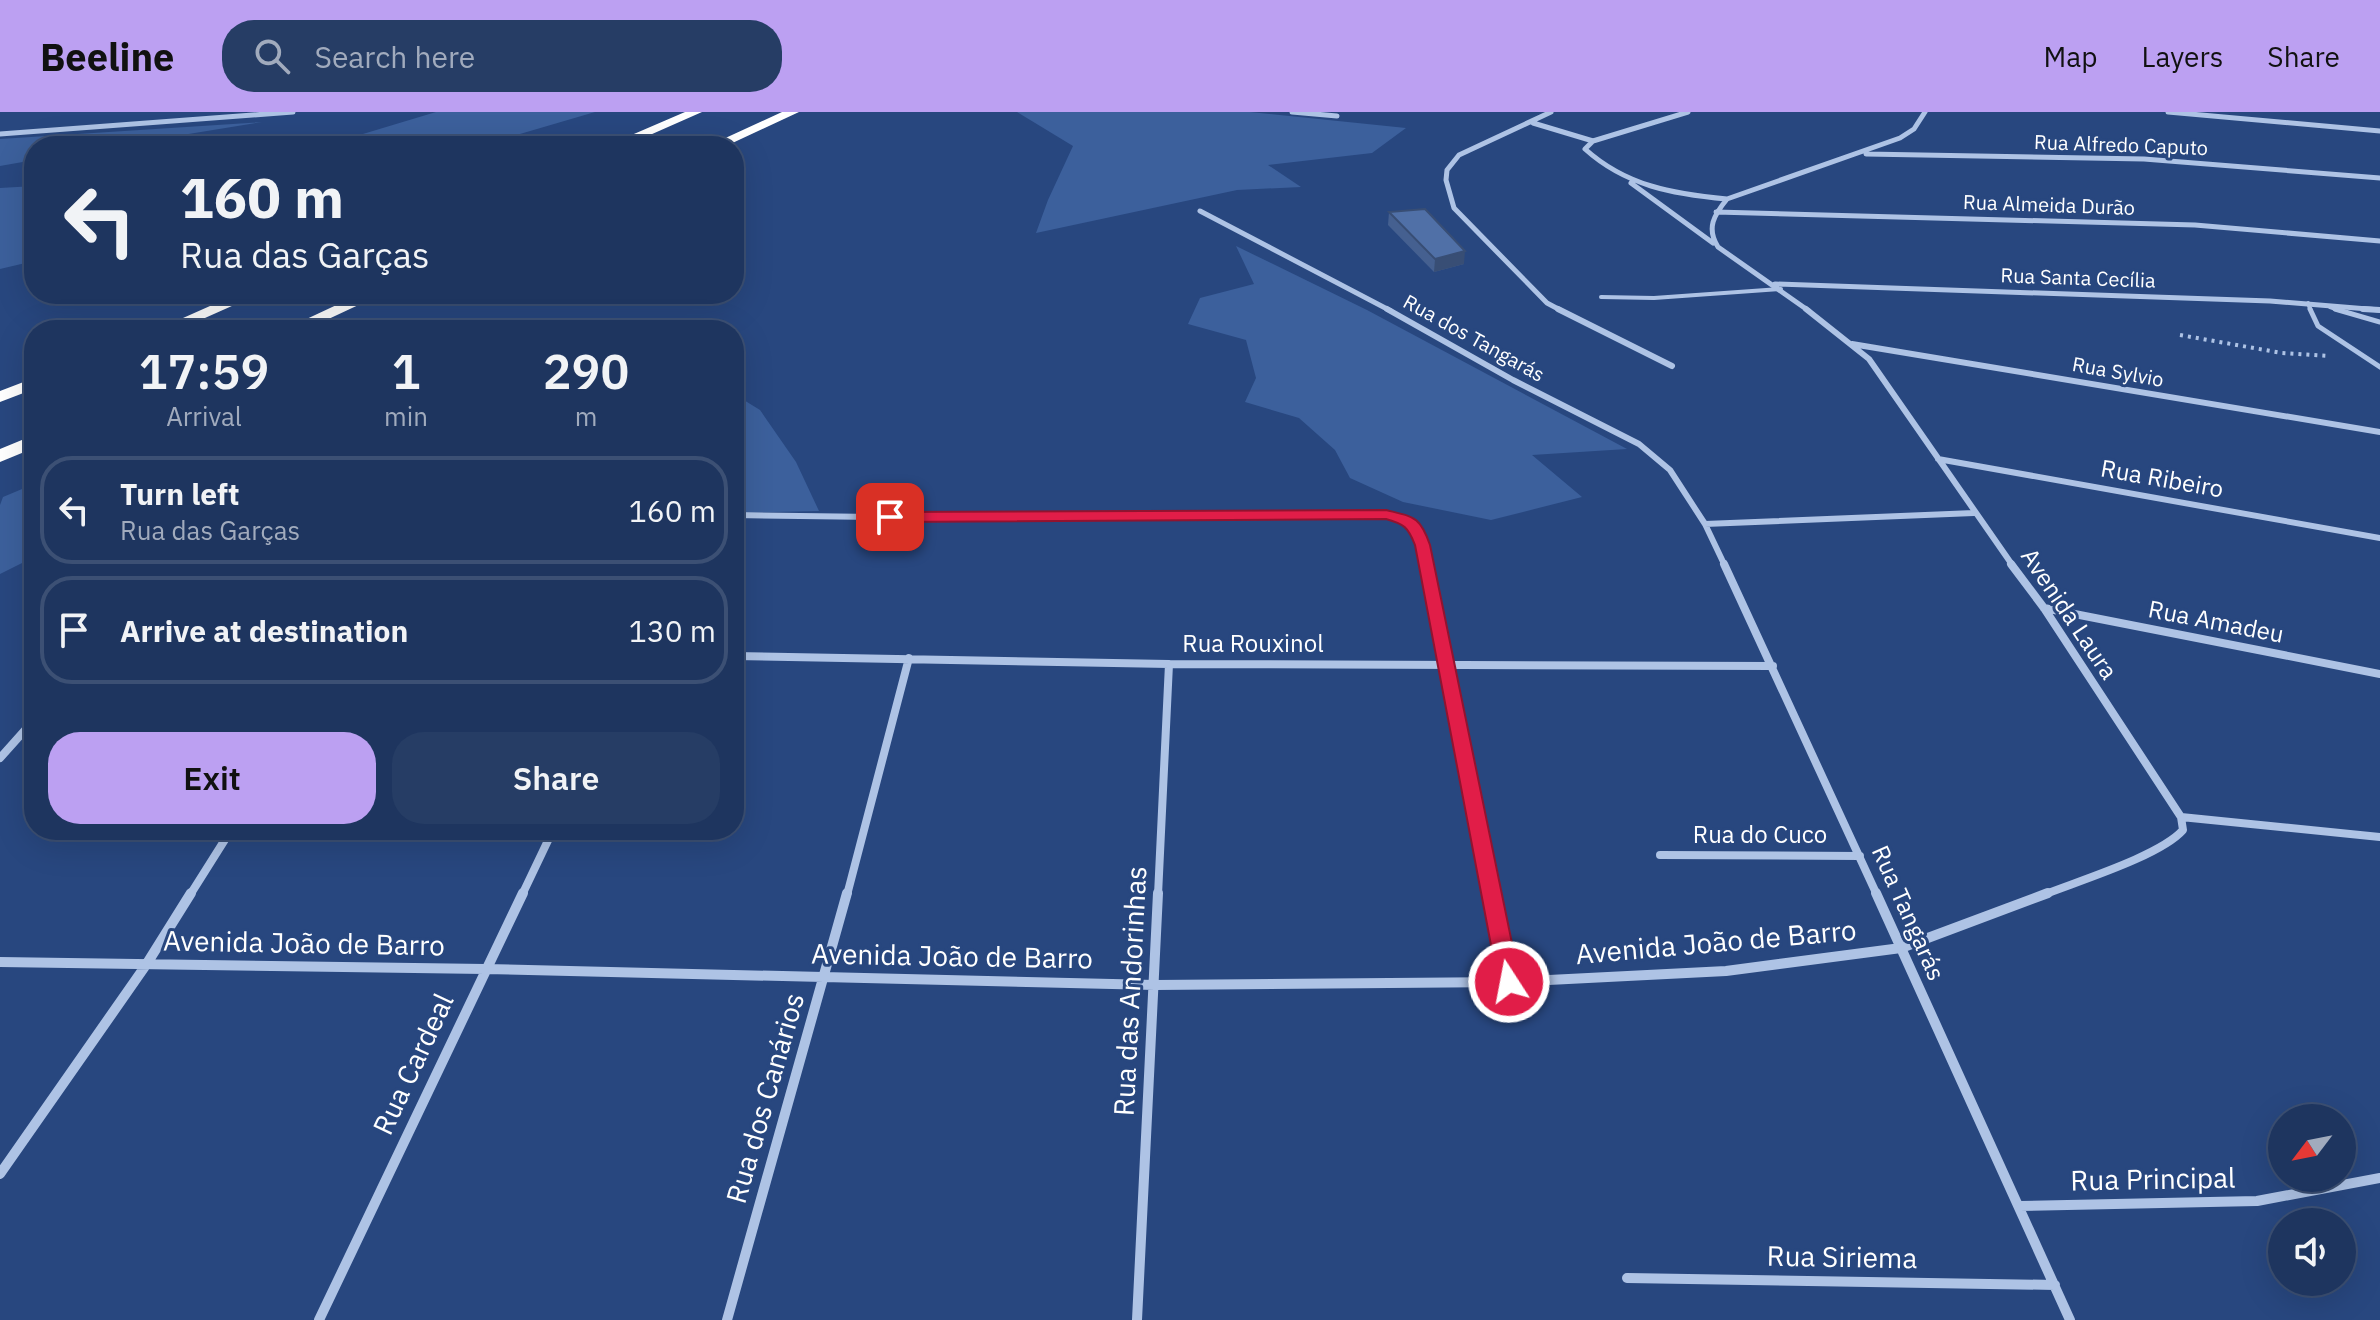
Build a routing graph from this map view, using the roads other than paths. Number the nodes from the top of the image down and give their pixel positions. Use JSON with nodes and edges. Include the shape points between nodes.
{"nodes":[{"id":1,"x":293,"y":112,"type":"edge"},
{"id":2,"x":696,"y":112,"type":"edge"},
{"id":3,"x":793,"y":112,"type":"edge"},
{"id":4,"x":1292,"y":112,"type":"edge"},
{"id":5,"x":1551,"y":112,"type":"edge"},
{"id":6,"x":1688,"y":112,"type":"edge"},
{"id":7,"x":1925,"y":112,"type":"edge"},
{"id":8,"x":2168,"y":112,"type":"edge"},
{"id":9,"x":1337,"y":116,"type":"dead end"},
{"id":10,"x":1533,"y":123,"type":"junction"},
{"id":11,"x":2380,"y":131,"type":"edge"},
{"id":12,"x":0,"y":134,"type":"edge"},
{"id":13,"x":637,"y":136,"type":"edge"},
{"id":14,"x":738,"y":136,"type":"edge"},
{"id":15,"x":1593,"y":141,"type":"junction"},
{"id":16,"x":1861,"y":154,"type":"junction"},
{"id":17,"x":1621,"y":175,"type":"junction"},
{"id":18,"x":2380,"y":178,"type":"edge"},
{"id":19,"x":1727,"y":199,"type":"junction"},
{"id":20,"x":1200,"y":211,"type":"dead end"},
{"id":21,"x":1716,"y":212,"type":"junction"},
{"id":22,"x":2380,"y":241,"type":"edge"},
{"id":23,"x":1718,"y":247,"type":"junction"},
{"id":24,"x":1774,"y":284,"type":"junction"},
{"id":25,"x":1781,"y":289,"type":"junction"},
{"id":26,"x":1601,"y":297,"type":"dead end"},
{"id":27,"x":2308,"y":303,"type":"junction"},
{"id":28,"x":227,"y":304,"type":"edge"},
{"id":29,"x":351,"y":304,"type":"edge"},
{"id":30,"x":2319,"y":304,"type":"junction"},
{"id":31,"x":2380,"y":310,"type":"edge"},
{"id":32,"x":188,"y":320,"type":"edge"},
{"id":33,"x":314,"y":320,"type":"edge"},
{"id":34,"x":2380,"y":322,"type":"edge"},
{"id":35,"x":1851,"y":343,"type":"junction"},
{"id":36,"x":1672,"y":366,"type":"dead end"},
{"id":37,"x":2380,"y":367,"type":"edge"},
{"id":38,"x":24,"y":387,"type":"edge"},
{"id":39,"x":0,"y":397,"type":"edge"},
{"id":40,"x":2380,"y":432,"type":"edge"},
{"id":41,"x":24,"y":445,"type":"edge"},
{"id":42,"x":0,"y":456,"type":"edge"},
{"id":43,"x":1938,"y":459,"type":"junction"},
{"id":44,"x":1974,"y":513,"type":"junction"},
{"id":45,"x":744,"y":515,"type":"edge"},
{"id":46,"x":1705,"y":524,"type":"junction"},
{"id":47,"x":2380,"y":538,"type":"edge"},
{"id":48,"x":2044,"y":608,"type":"junction"},
{"id":49,"x":744,"y":656,"type":"edge"},
{"id":50,"x":909,"y":658,"type":"junction"},
{"id":51,"x":1169,"y":664,"type":"junction"},
{"id":52,"x":1447,"y":665,"type":"junction"},
{"id":53,"x":1773,"y":666,"type":"junction"},
{"id":54,"x":2380,"y":674,"type":"edge"},
{"id":55,"x":24,"y":731,"type":"edge"},
{"id":56,"x":0,"y":758,"type":"edge"},
{"id":57,"x":2181,"y":817,"type":"junction"},
{"id":58,"x":2380,"y":837,"type":"edge"},
{"id":59,"x":225,"y":840,"type":"edge"},
{"id":60,"x":548,"y":840,"type":"edge"},
{"id":61,"x":1660,"y":855,"type":"dead end"},
{"id":62,"x":1860,"y":856,"type":"junction"},
{"id":63,"x":1901,"y":948,"type":"junction"},
{"id":64,"x":0,"y":962,"type":"edge"},
{"id":65,"x":146,"y":965,"type":"junction"},
{"id":66,"x":485,"y":969,"type":"junction"},
{"id":67,"x":825,"y":977,"type":"junction"},
{"id":68,"x":1509,"y":982,"type":"junction"},
{"id":69,"x":1155,"y":985,"type":"junction"},
{"id":70,"x":0,"y":1174,"type":"edge"},
{"id":71,"x":2380,"y":1178,"type":"edge"},
{"id":72,"x":2020,"y":1206,"type":"junction"},
{"id":73,"x":1627,"y":1278,"type":"dead end"},
{"id":74,"x":2055,"y":1285,"type":"junction"},
{"id":75,"x":319,"y":1320,"type":"edge"},
{"id":76,"x":727,"y":1320,"type":"edge"},
{"id":77,"x":1137,"y":1320,"type":"edge"},
{"id":78,"x":2070,"y":1320,"type":"edge"}],
"edges":[{"from":1,"to":12,"type":"street"},
{"from":2,"to":13,"type":"highway"},
{"from":3,"to":14,"type":"highway"},
{"from":4,"to":9,"type":"street"},
{"from":5,"to":10,"type":"street"},
{"from":6,"to":15,"type":"street"},
{"from":7,"to":16,"type":"street","via":[[1914,129]]},
{"from":8,"to":11,"type":"street"},
{"from":10,"to":15,"type":"street"},
{"from":10,"to":36,"type":"street","via":[[1460,150],[1446,170],[1446,191],[1454,208],[1547,303]]},
{"from":15,"to":17,"type":"street","via":[[1585,149]]},
{"from":16,"to":18,"type":"street","name":"Rua Alfredo Caputo","via":[[2144,159]]},
{"from":16,"to":19,"type":"street"},
{"from":17,"to":19,"type":"street","via":[[1668,194]]},
{"from":17,"to":23,"type":"street","name":"Avenida Laura"},
{"from":19,"to":21,"type":"street"},
{"from":20,"to":46,"type":"street","name":"Rua dos Tangarás","via":[[1639,444],[1670,470]]},
{"from":21,"to":22,"type":"street","name":"Rua Almeida Durão","via":[[2195,225]]},
{"from":21,"to":23,"type":"street","via":[[1709,232]]},
{"from":23,"to":24,"type":"street","name":"Avenida Laura"},
{"from":24,"to":25,"type":"street","name":"Avenida Laura"},
{"from":24,"to":27,"type":"street","name":"Rua Santa Cecília"},
{"from":25,"to":26,"type":"lane"},
{"from":25,"to":35,"type":"street","name":"Avenida Laura"},
{"from":27,"to":30,"type":"street","name":"Rua Santa Cecília"},
{"from":27,"to":37,"type":"lane","via":[[2318,326]]},
{"from":28,"to":32,"type":"highway"},
{"from":29,"to":33,"type":"highway"},
{"from":30,"to":31,"type":"street","name":"Rua Santa Cecília"},
{"from":30,"to":34,"type":"lane"},
{"from":35,"to":40,"type":"street","name":"Rua Sylvio"},
{"from":35,"to":43,"type":"street","name":"Avenida Laura","via":[[1869,359]]},
{"from":38,"to":39,"type":"highway"},
{"from":41,"to":42,"type":"highway"},
{"from":43,"to":44,"type":"street","name":"Avenida Laura"},
{"from":43,"to":47,"type":"street","name":"Rua Ribeiro"},
{"from":44,"to":46,"type":"street"},
{"from":44,"to":48,"type":"street","name":"Avenida Laura"},
{"from":45,"to":52,"type":"street","via":[[1386,515],[1416,527]]},
{"from":46,"to":53,"type":"street","name":"Rua Tangarás"},
{"from":48,"to":54,"type":"street","name":"Rua Amadeu"},
{"from":48,"to":57,"type":"street","name":"Avenida Laura"},
{"from":49,"to":50,"type":"street","name":"Rua Rouxinol"},
{"from":50,"to":51,"type":"street","name":"Rua Rouxinol"},
{"from":50,"to":67,"type":"street","name":"Rua dos Canários"},
{"from":51,"to":52,"type":"street","name":"Rua Rouxinol"},
{"from":51,"to":69,"type":"street","name":"Rua das Andorinhas"},
{"from":52,"to":53,"type":"street","name":"Rua Rouxinol"},
{"from":52,"to":68,"type":"street"},
{"from":53,"to":62,"type":"street","name":"Rua Tangarás"},
{"from":55,"to":56,"type":"street"},
{"from":57,"to":58,"type":"street"},
{"from":57,"to":63,"type":"street","via":[[2183,830],[2156,849]]},
{"from":59,"to":65,"type":"street"},
{"from":60,"to":66,"type":"street","name":"Rua Cardeal"},
{"from":61,"to":62,"type":"street","name":"Rua do Cuco"},
{"from":62,"to":63,"type":"street","name":"Rua Tangarás"},
{"from":63,"to":68,"type":"street","name":"Avenida João de Barro","via":[[1726,971]]},
{"from":63,"to":72,"type":"street","name":"Rua Tangarás"},
{"from":64,"to":65,"type":"street","name":"Avenida João de Barro"},
{"from":65,"to":66,"type":"street","name":"Avenida João de Barro"},
{"from":65,"to":70,"type":"street"},
{"from":66,"to":67,"type":"street","name":"Avenida João de Barro"},
{"from":66,"to":75,"type":"street","name":"Rua Cardeal"},
{"from":67,"to":69,"type":"street","name":"Avenida João de Barro"},
{"from":67,"to":76,"type":"street","name":"Rua dos Canários"},
{"from":68,"to":69,"type":"street","name":"Avenida João de Barro"},
{"from":69,"to":77,"type":"street","name":"Rua das Andorinhas"},
{"from":71,"to":72,"type":"street","name":"Rua Principal","via":[[2257,1201]]},
{"from":72,"to":74,"type":"street","name":"Rua Tangarás"},
{"from":73,"to":74,"type":"street","name":"Rua Siriema"},
{"from":74,"to":78,"type":"street","name":"Rua Tangarás"}]}
